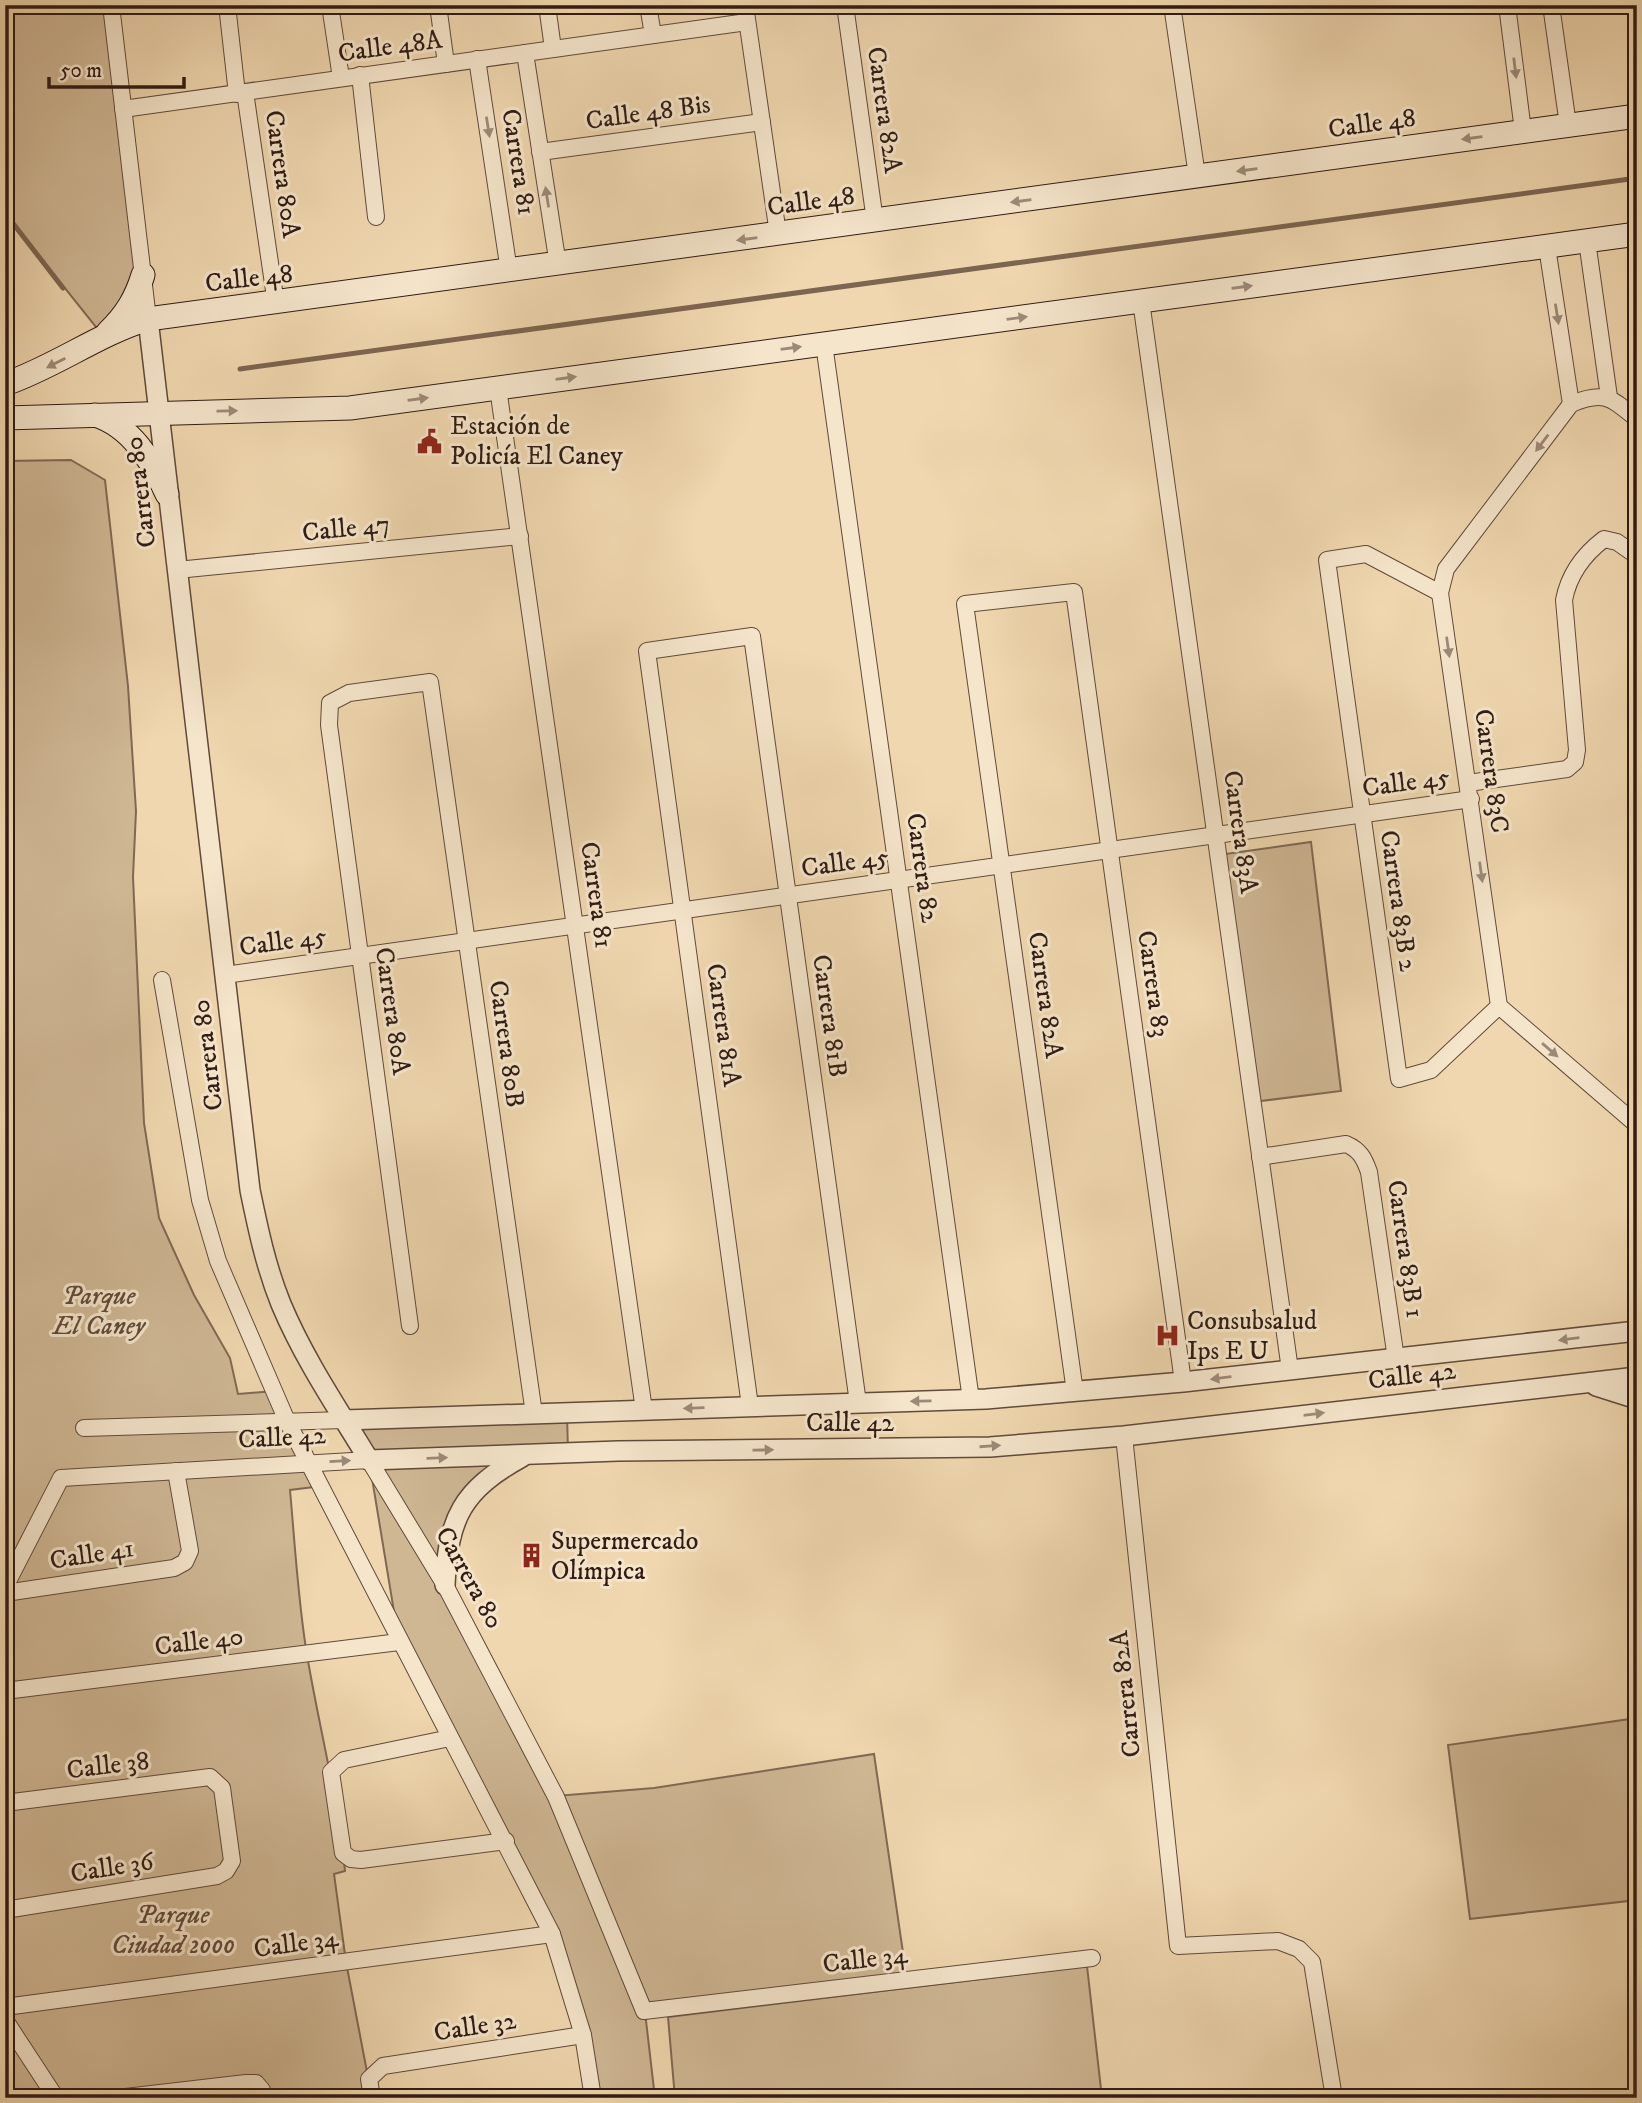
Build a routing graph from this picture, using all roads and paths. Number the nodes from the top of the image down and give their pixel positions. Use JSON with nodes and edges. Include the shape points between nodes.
{"nodes":[{"id":1,"x":111,"y":5,"type":"edge"},
{"id":2,"x":227,"y":5,"type":"edge"},
{"id":3,"x":330,"y":5,"type":"edge"},
{"id":4,"x":438,"y":5,"type":"edge"},
{"id":5,"x":547,"y":5,"type":"edge"},
{"id":6,"x":648,"y":5,"type":"edge"},
{"id":7,"x":745,"y":5,"type":"edge"},
{"id":8,"x":845,"y":5,"type":"edge"},
{"id":9,"x":1172,"y":5,"type":"edge"},
{"id":10,"x":1507,"y":5,"type":"edge"},
{"id":11,"x":1551,"y":5,"type":"edge"},
{"id":12,"x":747,"y":22,"type":"junction"},
{"id":13,"x":653,"y":35,"type":"junction"},
{"id":14,"x":553,"y":49,"type":"junction"},
{"id":15,"x":524,"y":53,"type":"junction"},
{"id":16,"x":477,"y":59,"type":"junction"},
{"id":17,"x":446,"y":64,"type":"junction"},
{"id":18,"x":360,"y":75,"type":"junction"},
{"id":19,"x":341,"y":78,"type":"junction"},
{"id":20,"x":241,"y":93,"type":"junction"},
{"id":21,"x":123,"y":109,"type":"junction"},
{"id":22,"x":1637,"y":116,"type":"edge"},
{"id":23,"x":762,"y":122,"type":"junction"},
{"id":24,"x":1568,"y":125,"type":"junction"},
{"id":25,"x":1523,"y":131,"type":"junction"},
{"id":26,"x":540,"y":152,"type":"junction"},
{"id":27,"x":1197,"y":176,"type":"junction"},
{"id":28,"x":376,"y":217,"type":"dead end"},
{"id":29,"x":875,"y":221,"type":"junction"},
{"id":30,"x":778,"y":234,"type":"junction"},
{"id":31,"x":1637,"y":234,"type":"edge"},
{"id":32,"x":1587,"y":242,"type":"junction"},
{"id":33,"x":1547,"y":247,"type":"junction"},
{"id":34,"x":558,"y":265,"type":"junction"},
{"id":35,"x":509,"y":271,"type":"junction"},
{"id":36,"x":143,"y":275,"type":"junction"},
{"id":37,"x":1141,"y":301,"type":"junction"},
{"id":38,"x":276,"y":304,"type":"junction"},
{"id":39,"x":148,"y":319,"type":"junction"},
{"id":40,"x":104,"y":337,"type":"junction"},
{"id":41,"x":824,"y":344,"type":"junction"},
{"id":42,"x":5,"y":384,"type":"edge"},
{"id":43,"x":498,"y":387,"type":"junction"},
{"id":44,"x":1609,"y":397,"type":"junction"},
{"id":45,"x":1571,"y":404,"type":"junction"},
{"id":46,"x":159,"y":413,"type":"junction"},
{"id":47,"x":92,"y":414,"type":"junction"},
{"id":48,"x":5,"y":418,"type":"edge"},
{"id":49,"x":1637,"y":419,"type":"edge"},
{"id":50,"x":167,"y":494,"type":"junction"},
{"id":51,"x":520,"y":536,"type":"junction"},
{"id":52,"x":1637,"y":556,"type":"edge"},
{"id":53,"x":177,"y":570,"type":"junction"},
{"id":54,"x":1074,"y":592,"type":"joint"},
{"id":55,"x":1440,"y":593,"type":"junction"},
{"id":56,"x":647,"y":651,"type":"joint"},
{"id":57,"x":330,"y":703,"type":"joint"},
{"id":58,"x":1469,"y":791,"type":"junction"},
{"id":59,"x":1360,"y":814,"type":"junction"},
{"id":60,"x":1216,"y":835,"type":"junction"},
{"id":61,"x":1109,"y":850,"type":"junction"},
{"id":62,"x":1002,"y":865,"type":"junction"},
{"id":63,"x":899,"y":880,"type":"junction"},
{"id":64,"x":788,"y":895,"type":"junction"},
{"id":65,"x":682,"y":910,"type":"junction"},
{"id":66,"x":575,"y":925,"type":"junction"},
{"id":67,"x":466,"y":940,"type":"junction"},
{"id":68,"x":359,"y":955,"type":"junction"},
{"id":69,"x":225,"y":975,"type":"junction"},
{"id":70,"x":162,"y":980,"type":"dead end"},
{"id":71,"x":1499,"y":1006,"type":"junction"},
{"id":72,"x":1637,"y":1125,"type":"edge"},
{"id":73,"x":1260,"y":1157,"type":"junction"},
{"id":74,"x":410,"y":1326,"type":"dead end"},
{"id":75,"x":1637,"y":1331,"type":"edge"},
{"id":76,"x":1396,"y":1359,"type":"junction"},
{"id":77,"x":1290,"y":1370,"type":"junction"},
{"id":78,"x":1637,"y":1377,"type":"edge"},
{"id":79,"x":1184,"y":1382,"type":"junction"},
{"id":80,"x":1570,"y":1384,"type":"junction"},
{"id":81,"x":1075,"y":1392,"type":"junction"},
{"id":82,"x":1637,"y":1399,"type":"edge"},
{"id":83,"x":971,"y":1400,"type":"junction"},
{"id":84,"x":858,"y":1403,"type":"junction"},
{"id":85,"x":750,"y":1406,"type":"junction"},
{"id":86,"x":644,"y":1410,"type":"junction"},
{"id":87,"x":534,"y":1413,"type":"junction"},
{"id":88,"x":344,"y":1420,"type":"junction"},
{"id":89,"x":287,"y":1421,"type":"junction"},
{"id":90,"x":84,"y":1428,"type":"dead end"},
{"id":91,"x":1124,"y":1436,"type":"junction"},
{"id":92,"x":525,"y":1455,"type":"junction"},
{"id":93,"x":369,"y":1460,"type":"junction"},
{"id":94,"x":311,"y":1462,"type":"junction"},
{"id":95,"x":176,"y":1471,"type":"junction"},
{"id":96,"x":445,"y":1585,"type":"junction"},
{"id":97,"x":5,"y":1587,"type":"edge"},
{"id":98,"x":5,"y":1593,"type":"edge"},
{"id":99,"x":399,"y":1642,"type":"junction"},
{"id":100,"x":5,"y":1691,"type":"edge"},
{"id":101,"x":450,"y":1738,"type":"junction"},
{"id":102,"x":5,"y":1803,"type":"edge"},
{"id":103,"x":506,"y":1841,"type":"junction"},
{"id":104,"x":226,"y":1871,"type":"joint"},
{"id":105,"x":5,"y":1910,"type":"edge"},
{"id":106,"x":552,"y":1934,"type":"junction"},
{"id":107,"x":1092,"y":1958,"type":"dead end"},
{"id":108,"x":5,"y":2007,"type":"edge"},
{"id":109,"x":644,"y":2011,"type":"joint"},
{"id":110,"x":5,"y":2020,"type":"edge"},
{"id":111,"x":583,"y":2035,"type":"junction"},
{"id":112,"x":259,"y":2090,"type":"edge"},
{"id":113,"x":56,"y":2098,"type":"edge"},
{"id":114,"x":117,"y":2098,"type":"edge"},
{"id":115,"x":372,"y":2098,"type":"edge"},
{"id":116,"x":593,"y":2098,"type":"edge"},
{"id":117,"x":1334,"y":2098,"type":"edge"}],
"edges":[{"from":1,"to":21,"type":"street","name":"Carrera 80"},
{"from":2,"to":20,"type":"street","name":"Carrera 80A"},
{"from":3,"to":19,"type":"street"},
{"from":4,"to":17,"type":"street"},
{"from":5,"to":14,"type":"street"},
{"from":6,"to":13,"type":"street"},
{"from":7,"to":12,"type":"street"},
{"from":8,"to":29,"type":"street","name":"Carrera 82A"},
{"from":9,"to":27,"type":"street"},
{"from":10,"to":25,"type":"street","one_way":true},
{"from":11,"to":24,"type":"street"},
{"from":12,"to":13,"type":"street","name":"Calle 48A"},
{"from":12,"to":23,"type":"street"},
{"from":13,"to":14,"type":"street","name":"Calle 48A"},
{"from":14,"to":15,"type":"street","name":"Calle 48A"},
{"from":15,"to":16,"type":"street","name":"Calle 48A"},
{"from":15,"to":26,"type":"street","name":"Carrera 81"},
{"from":16,"to":17,"type":"street","name":"Calle 48A"},
{"from":16,"to":35,"type":"street","name":"Carrera 81","one_way":true},
{"from":17,"to":18,"type":"street","name":"Calle 48A"},
{"from":18,"to":19,"type":"street","name":"Calle 48A"},
{"from":18,"to":28,"type":"street"},
{"from":19,"to":20,"type":"street","name":"Calle 48A"},
{"from":20,"to":21,"type":"street","name":"Calle 48A"},
{"from":20,"to":38,"type":"street","name":"Carrera 80A"},
{"from":21,"to":36,"type":"street","name":"Carrera 80"},
{"from":22,"to":24,"type":"main road","name":"Calle 48"},
{"from":23,"to":26,"type":"street","name":"Calle 48 Bis"},
{"from":23,"to":30,"type":"street"},
{"from":24,"to":25,"type":"main road","name":"Calle 48"},
{"from":25,"to":27,"type":"main road","name":"Calle 48","one_way":true},
{"from":34,"to":26,"type":"street","name":"Carrera 81","one_way":true},
{"from":27,"to":29,"type":"main road","name":"Calle 48","one_way":true},
{"from":29,"to":30,"type":"main road","name":"Calle 48"},
{"from":30,"to":34,"type":"main road","name":"Calle 48","one_way":true},
{"from":31,"to":32,"type":"main road"},
{"from":32,"to":33,"type":"main road"},
{"from":32,"to":44,"type":"street"},
{"from":37,"to":33,"type":"main road","one_way":true},
{"from":33,"to":45,"type":"street","one_way":true},
{"from":34,"to":35,"type":"main road","name":"Calle 48"},
{"from":35,"to":38,"type":"main road","name":"Calle 48"},
{"from":36,"to":39,"type":"street","name":"Carrera 80"},
{"from":36,"to":40,"type":"main road","via":[[124,317]]},
{"from":41,"to":37,"type":"main road","one_way":true},
{"from":37,"to":60,"type":"street","name":"Carrera 83A"},
{"from":38,"to":39,"type":"main road","name":"Calle 48"},
{"from":39,"to":40,"type":"main road","name":"Calle 48"},
{"from":39,"to":46,"type":"street","name":"Carrera 80"},
{"from":40,"to":42,"type":"main road","name":"Calle 48","one_way":true,"via":[[33,375]]},
{"from":43,"to":41,"type":"main road","one_way":true},
{"from":41,"to":63,"type":"street","name":"Carrera 82"},
{"from":46,"to":43,"type":"main road","one_way":true,"via":[[350,408]]},
{"from":43,"to":51,"type":"street","name":"Carrera 81"},
{"from":44,"to":45,"type":"street","via":[[1589,396]]},
{"from":44,"to":49,"type":"street"},
{"from":45,"to":55,"type":"street","name":"Carrera 83C","one_way":true,"via":[[1446,569]]},
{"from":46,"to":47,"type":"main road"},
{"from":46,"to":50,"type":"street","name":"Carrera 80"},
{"from":47,"to":48,"type":"main road"},
{"from":47,"to":50,"type":"main road","via":[[105,418],[131,439],[146,455]]},
{"from":50,"to":53,"type":"street","name":"Carrera 80"},
{"from":51,"to":53,"type":"street","name":"Calle 47"},
{"from":51,"to":66,"type":"street","name":"Carrera 81"},
{"from":52,"to":58,"type":"street","name":"Calle 45","via":[[1604,539],[1569,579],[1564,600],[1575,762],[1567,769]]},
{"from":53,"to":69,"type":"street","name":"Carrera 80"},
{"from":54,"to":61,"type":"street","name":"Carrera 83"},
{"from":54,"to":62,"type":"street","name":"Carrera 82A","via":[[965,604]]},
{"from":55,"to":58,"type":"street","name":"Carrera 83C","one_way":true},
{"from":55,"to":59,"type":"street","name":"Carrera 83B 2","via":[[1366,554],[1327,560]]},
{"from":56,"to":64,"type":"street","name":"Carrera 81B","via":[[752,636]]},
{"from":56,"to":65,"type":"street","name":"Carrera 81A"},
{"from":57,"to":67,"type":"street","name":"Carrera 80B","via":[[349,693],[430,682]]},
{"from":57,"to":68,"type":"street","name":"Carrera 80A","via":[[329,725]]},
{"from":58,"to":59,"type":"street","name":"Calle 45"},
{"from":58,"to":71,"type":"street","name":"Carrera 83C","one_way":true},
{"from":59,"to":60,"type":"street","name":"Calle 45"},
{"from":59,"to":71,"type":"street","name":"Carrera 83B 2","via":[[1399,1079],[1430,1070]]},
{"from":60,"to":61,"type":"street","name":"Calle 45"},
{"from":60,"to":73,"type":"street","name":"Carrera 83A"},
{"from":61,"to":62,"type":"street","name":"Calle 45"},
{"from":61,"to":79,"type":"street","name":"Carrera 83"},
{"from":62,"to":63,"type":"street","name":"Calle 45"},
{"from":62,"to":81,"type":"street","name":"Carrera 82A"},
{"from":63,"to":64,"type":"street","name":"Calle 45"},
{"from":63,"to":83,"type":"street","name":"Carrera 82"},
{"from":64,"to":65,"type":"street","name":"Calle 45"},
{"from":64,"to":84,"type":"street","name":"Carrera 81B"},
{"from":65,"to":66,"type":"street","name":"Calle 45"},
{"from":65,"to":85,"type":"street","name":"Carrera 81A"},
{"from":66,"to":67,"type":"street","name":"Calle 45"},
{"from":66,"to":86,"type":"street","name":"Carrera 81"},
{"from":67,"to":68,"type":"street","name":"Calle 45"},
{"from":67,"to":87,"type":"street","name":"Carrera 80B"},
{"from":68,"to":69,"type":"street","name":"Calle 45"},
{"from":68,"to":74,"type":"street","name":"Carrera 80A"},
{"from":69,"to":88,"type":"street","name":"Carrera 80","via":[[260,1240],[281,1304]]},
{"from":70,"to":89,"type":"street","name":"Carrera 80","via":[[200,1200],[218,1261]]},
{"from":71,"to":72,"type":"street","one_way":true},
{"from":73,"to":76,"type":"street","name":"Carrera 83B 1","via":[[1333,1144],[1357,1149],[1369,1172]]},
{"from":73,"to":77,"type":"street","name":"Carrera 83A"},
{"from":75,"to":76,"type":"street","name":"Calle 42","one_way":true},
{"from":76,"to":77,"type":"street","name":"Calle 42"},
{"from":77,"to":79,"type":"street","name":"Calle 42","one_way":true},
{"from":78,"to":80,"type":"street","name":"Calle 42"},
{"from":79,"to":81,"type":"street","name":"Calle 42"},
{"from":80,"to":82,"type":"street","via":[[1603,1387]]},
{"from":91,"to":80,"type":"street","name":"Calle 42","one_way":true},
{"from":81,"to":83,"type":"street","name":"Calle 42"},
{"from":83,"to":84,"type":"street","name":"Calle 42","one_way":true},
{"from":84,"to":85,"type":"street","name":"Calle 42"},
{"from":85,"to":86,"type":"street","name":"Calle 42","one_way":true},
{"from":86,"to":87,"type":"street","name":"Calle 42"},
{"from":87,"to":88,"type":"street","name":"Calle 42"},
{"from":88,"to":89,"type":"street","name":"Calle 42"},
{"from":88,"to":93,"type":"street","name":"Carrera 80"},
{"from":89,"to":90,"type":"street","name":"Calle 42"},
{"from":89,"to":94,"type":"street","name":"Carrera 80"},
{"from":92,"to":91,"type":"street","name":"Calle 42","one_way":true,"via":[[964,1448]]},
{"from":91,"to":117,"type":"street","name":"Carrera 82A","via":[[1178,1946],[1278,1941],[1299,1949],[1312,1962]]},
{"from":93,"to":92,"type":"street","name":"Calle 42","one_way":true},
{"from":92,"to":96,"type":"street","via":[[489,1475],[462,1506],[447,1544]]},
{"from":94,"to":93,"type":"street","name":"Calle 42","one_way":true},
{"from":93,"to":96,"type":"street","name":"Carrera 80"},
{"from":94,"to":95,"type":"street","name":"Calle 42"},
{"from":94,"to":99,"type":"street","name":"Carrera 80"},
{"from":95,"to":97,"type":"street","name":"Calle 42","via":[[61,1478]]},
{"from":95,"to":98,"type":"street","name":"Calle 41","via":[[190,1551],[185,1562],[174,1568]]},
{"from":96,"to":109,"type":"street","name":"Carrera 80","via":[[556,1797]]},
{"from":99,"to":100,"type":"street","name":"Calle 40"},
{"from":99,"to":101,"type":"street","name":"Carrera 80"},
{"from":101,"to":103,"type":"street","name":"Carrera 80"},
{"from":101,"to":103,"type":"street","via":[[336,1765],[331,1772],[343,1853],[351,1859]]},
{"from":102,"to":104,"type":"street","name":"Calle 38","via":[[210,1777],[222,1788],[232,1861]]},
{"from":103,"to":106,"type":"street","name":"Carrera 80"},
{"from":104,"to":105,"type":"street","name":"Calle 36"},
{"from":106,"to":108,"type":"street","name":"Calle 34"},
{"from":106,"to":111,"type":"street","name":"Carrera 80"},
{"from":107,"to":109,"type":"street","name":"Calle 34"},
{"from":110,"to":113,"type":"street"},
{"from":111,"to":115,"type":"street","name":"Calle 32","via":[[376,2069],[369,2079]]},
{"from":111,"to":116,"type":"street","name":"Carrera 80"},
{"from":112,"to":114,"type":"street"}]}
